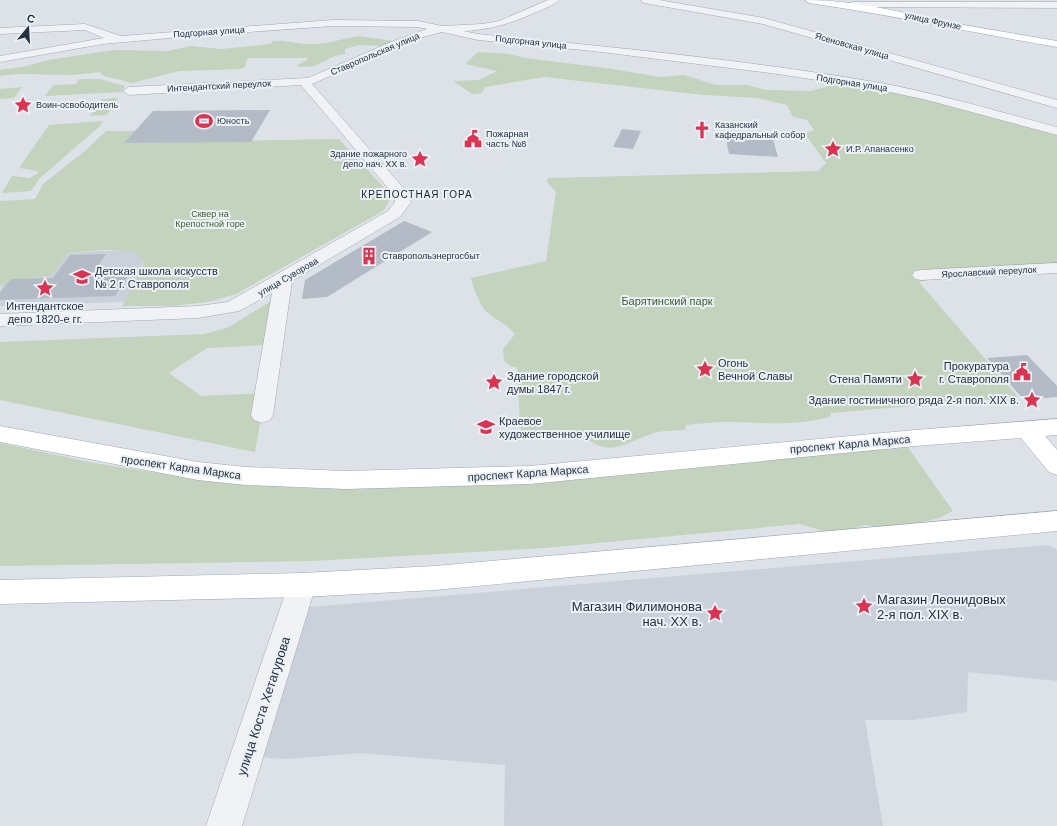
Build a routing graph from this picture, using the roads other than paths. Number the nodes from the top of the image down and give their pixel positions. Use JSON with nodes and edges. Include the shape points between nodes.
{"nodes":[{"id":1,"x":555,"y":0,"type":"edge"},
{"id":2,"x":644,"y":0,"type":"edge"},
{"id":3,"x":809,"y":0,"type":"edge"},
{"id":4,"x":853,"y":5,"type":"junction"},
{"id":5,"x":1057,"y":5,"type":"edge"},
{"id":6,"x":742,"y":7,"type":"dead end"},
{"id":7,"x":764,"y":21,"type":"junction"},
{"id":8,"x":444,"y":29,"type":"junction"},
{"id":9,"x":0,"y":31,"type":"edge"},
{"id":10,"x":124,"y":39,"type":"junction"},
{"id":11,"x":1057,"y":44,"type":"edge"},
{"id":12,"x":0,"y":58,"type":"edge"},
{"id":13,"x":310,"y":81,"type":"junction"},
{"id":14,"x":129,"y":91,"type":"dead end"},
{"id":15,"x":1057,"y":104,"type":"edge"},
{"id":16,"x":1057,"y":131,"type":"edge"},
{"id":17,"x":1057,"y":268,"type":"edge"},
{"id":18,"x":921,"y":275,"type":"dead end"},
{"id":19,"x":283,"y":280,"type":"junction"},
{"id":20,"x":0,"y":320,"type":"edge"},
{"id":21,"x":262,"y":415,"type":"dead end"},
{"id":22,"x":1057,"y":427,"type":"edge"},
{"id":23,"x":1026,"y":429,"type":"junction"},
{"id":24,"x":0,"y":434,"type":"edge"},
{"id":25,"x":1057,"y":466,"type":"edge"},
{"id":26,"x":1057,"y":522,"type":"edge"},
{"id":27,"x":302,"y":585,"type":"junction"},
{"id":28,"x":0,"y":592,"type":"edge"},
{"id":29,"x":224,"y":826,"type":"edge"}],
"edges":[{"from":1,"to":8,"type":"street","name":"Ставропольская улица","via":[[501,23],[476,28]]},
{"from":2,"to":7,"type":"street","name":"Ясеновская улица"},
{"from":3,"to":4,"type":"main road","name":"улица Фрунзе"},
{"from":4,"to":5,"type":"street"},
{"from":4,"to":11,"type":"main road","name":"улица Фрунзе","via":[[967,29]]},
{"from":6,"to":7,"type":"street"},
{"from":7,"to":15,"type":"street","name":"Ясеновская улица"},
{"from":8,"to":10,"type":"street","name":"Подгорная улица","via":[[432,25],[405,23],[333,23]]},
{"from":8,"to":13,"type":"street","name":"Ставропольская улица","via":[[422,34]]},
{"from":8,"to":16,"type":"street","name":"Подгорная улица","via":[[478,37],[778,71],[881,87]]},
{"from":9,"to":10,"type":"street","via":[[84,27],[95,28],[107,37]]},
{"from":10,"to":12,"type":"street","name":"Подгорная улица","via":[[103,40],[29,55]]},
{"from":13,"to":14,"type":"street","name":"Интендантский переулок"},
{"from":13,"to":19,"type":"street","name":"улица Суворова","via":[[306,83],[307,86],[401,194],[402,202],[394,214],[380,224]]},
{"from":17,"to":18,"type":"street","name":"Ярославский переулок"},
{"from":19,"to":20,"type":"street","name":"улица Суворова","via":[[232,307],[218,310]]},
{"from":19,"to":21,"type":"street"},
{"from":22,"to":23,"type":"main road","name":"проспект Карла Маркса"},
{"from":23,"to":24,"type":"main road","name":"проспект Карла Маркса","via":[[530,475],[345,480],[246,476],[198,471]]},
{"from":23,"to":25,"type":"main road"},
{"from":26,"to":27,"type":"main road","via":[[435,578]]},
{"from":27,"to":28,"type":"main road"},
{"from":27,"to":29,"type":"street","name":"улица Коста Хетагурова"}]}
